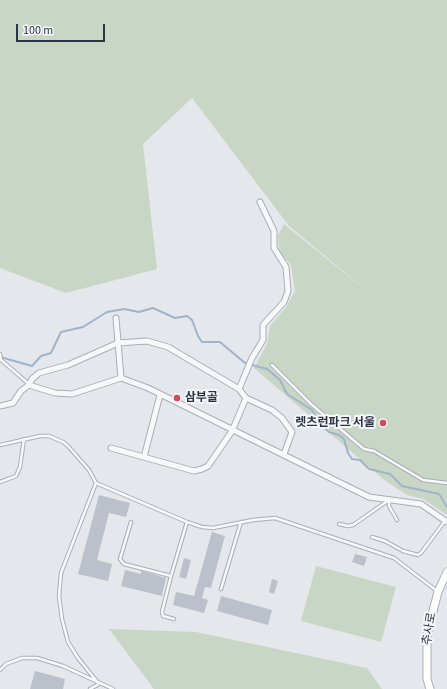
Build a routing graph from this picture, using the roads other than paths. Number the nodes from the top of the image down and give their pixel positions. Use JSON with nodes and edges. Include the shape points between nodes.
{"nodes":[{"id":1,"x":260,"y":202,"type":"dead end"},
{"id":2,"x":116,"y":318,"type":"dead end"},
{"id":3,"x":118,"y":343,"type":"junction"},
{"id":4,"x":0,"y":354,"type":"edge"},
{"id":5,"x":272,"y":365,"type":"dead end"},
{"id":6,"x":121,"y":378,"type":"junction"},
{"id":7,"x":29,"y":385,"type":"junction"},
{"id":8,"x":239,"y":389,"type":"junction"},
{"id":9,"x":160,"y":395,"type":"junction"},
{"id":10,"x":246,"y":398,"type":"junction"},
{"id":11,"x":0,"y":406,"type":"edge"},
{"id":12,"x":232,"y":431,"type":"junction"},
{"id":13,"x":24,"y":439,"type":"junction"},
{"id":14,"x":0,"y":445,"type":"edge"},
{"id":15,"x":111,"y":448,"type":"dead end"},
{"id":16,"x":284,"y":454,"type":"junction"},
{"id":17,"x":144,"y":457,"type":"junction"},
{"id":18,"x":0,"y":482,"type":"edge"},
{"id":19,"x":96,"y":483,"type":"junction"},
{"id":20,"x":447,"y":483,"type":"edge"},
{"id":21,"x":389,"y":499,"type":"junction"},
{"id":22,"x":397,"y":520,"type":"dead end"},
{"id":23,"x":446,"y":521,"type":"edge"},
{"id":24,"x":131,"y":522,"type":"dead end"},
{"id":25,"x":187,"y":522,"type":"junction"},
{"id":26,"x":241,"y":522,"type":"junction"},
{"id":27,"x":339,"y":524,"type":"dead end"},
{"id":28,"x":372,"y":537,"type":"dead end"},
{"id":29,"x":447,"y":572,"type":"edge"},
{"id":30,"x":171,"y":576,"type":"junction"},
{"id":31,"x":221,"y":590,"type":"dead end"},
{"id":32,"x":438,"y":592,"type":"junction"},
{"id":33,"x":174,"y":619,"type":"dead end"},
{"id":34,"x":0,"y":670,"type":"edge"},
{"id":35,"x":99,"y":684,"type":"junction"},
{"id":36,"x":90,"y":689,"type":"edge"},
{"id":37,"x":96,"y":689,"type":"edge"},
{"id":38,"x":113,"y":689,"type":"edge"},
{"id":39,"x":430,"y":689,"type":"edge"}],
"edges":[{"from":1,"to":8,"type":"street","via":[[274,231],[274,248],[286,267],[288,291],[284,302],[263,325],[263,340],[247,368]]},
{"from":2,"to":3,"type":"street"},
{"from":3,"to":6,"type":"street"},
{"from":3,"to":7,"type":"street","via":[[68,365],[39,373]]},
{"from":3,"to":8,"type":"street","via":[[147,341],[168,347]]},
{"from":4,"to":7,"type":"lane","via":[[1,360]]},
{"from":5,"to":20,"type":"lane","via":[[311,404],[364,449],[374,451],[423,480]]},
{"from":6,"to":7,"type":"street","via":[[72,394],[55,393]]},
{"from":6,"to":9,"type":"street"},
{"from":7,"to":11,"type":"street","via":[[20,391],[13,403]]},
{"from":8,"to":10,"type":"street"},
{"from":9,"to":12,"type":"street"},
{"from":9,"to":17,"type":"street"},
{"from":10,"to":12,"type":"street"},
{"from":10,"to":16,"type":"street","via":[[272,410],[282,418],[292,432]]},
{"from":12,"to":16,"type":"street"},
{"from":12,"to":17,"type":"street","via":[[208,466],[202,469],[194,471]]},
{"from":13,"to":14,"type":"lane"},
{"from":13,"to":18,"type":"lane","via":[[20,467],[16,476]]},
{"from":13,"to":19,"type":"lane","via":[[49,436],[63,442],[89,470]]},
{"from":15,"to":17,"type":"street"},
{"from":16,"to":21,"type":"street","via":[[369,497]]},
{"from":19,"to":25,"type":"lane"},
{"from":19,"to":35,"type":"lane","via":[[61,573],[59,596],[68,642]]},
{"from":21,"to":22,"type":"lane","via":[[389,506]]},
{"from":21,"to":23,"type":"street","via":[[421,504]]},
{"from":21,"to":27,"type":"lane","via":[[353,525]]},
{"from":23,"to":28,"type":"lane","via":[[418,555]]},
{"from":24,"to":30,"type":"lane","via":[[120,559],[124,564]]},
{"from":25,"to":26,"type":"lane","via":[[213,528]]},
{"from":25,"to":30,"type":"lane"},
{"from":26,"to":31,"type":"lane"},
{"from":26,"to":32,"type":"lane","via":[[275,518],[394,558]]},
{"from":29,"to":32,"type":"street","name":"추사로"},
{"from":30,"to":33,"type":"lane","via":[[162,616]]},
{"from":32,"to":39,"type":"street","name":"추사로","via":[[427,634],[426,679]]},
{"from":34,"to":35,"type":"lane","via":[[6,664],[22,658],[37,658],[63,666]]},
{"from":35,"to":36,"type":"lane"},
{"from":35,"to":37,"type":"lane"},
{"from":35,"to":38,"type":"lane"}]}
